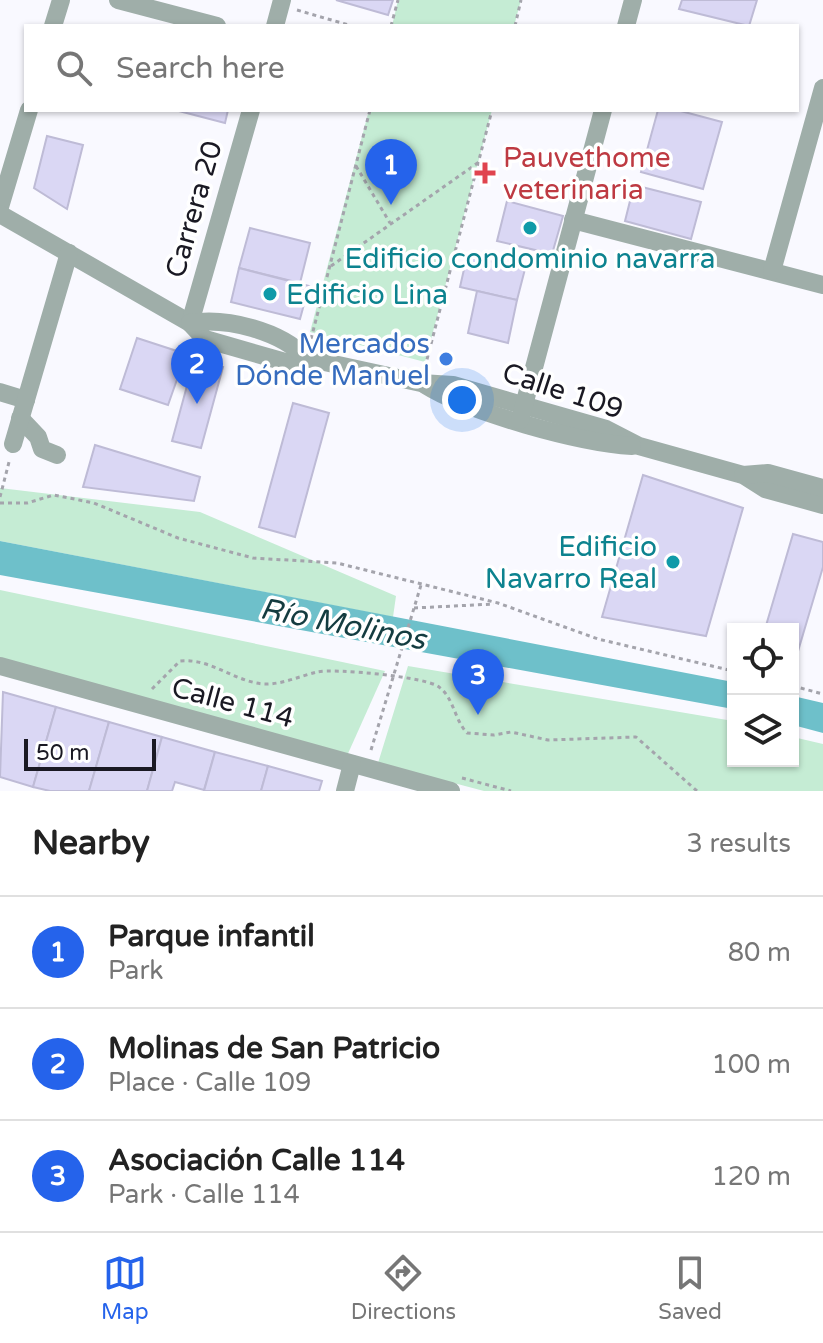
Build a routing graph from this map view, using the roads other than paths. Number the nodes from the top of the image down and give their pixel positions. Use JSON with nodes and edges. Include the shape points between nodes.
{"nodes":[{"id":1,"x":61,"y":0,"type":"edge"},
{"id":2,"x":118,"y":0,"type":"edge"},
{"id":3,"x":633,"y":0,"type":"edge"},
{"id":4,"x":282,"y":3,"type":"edge"},
{"id":5,"x":54,"y":24,"type":"edge"},
{"id":6,"x":209,"y":24,"type":"edge"},
{"id":7,"x":276,"y":24,"type":"edge"},
{"id":8,"x":627,"y":24,"type":"edge"},
{"id":9,"x":823,"y":88,"type":"edge"},
{"id":10,"x":28,"y":112,"type":"edge"},
{"id":11,"x":250,"y":112,"type":"edge"},
{"id":12,"x":602,"y":112,"type":"edge"},
{"id":13,"x":0,"y":207,"type":"edge"},
{"id":14,"x":0,"y":214,"type":"edge"},
{"id":15,"x":573,"y":220,"type":"junction"},
{"id":16,"x":69,"y":253,"type":"junction"},
{"id":17,"x":772,"y":271,"type":"junction"},
{"id":18,"x":823,"y":285,"type":"edge"},
{"id":19,"x":190,"y":323,"type":"junction"},
{"id":20,"x":0,"y":392,"type":"edge"},
{"id":21,"x":23,"y":409,"type":"junction"},
{"id":22,"x":522,"y":413,"type":"junction"},
{"id":23,"x":13,"y":444,"type":"road end"},
{"id":24,"x":57,"y":455,"type":"dead end"},
{"id":25,"x":743,"y":475,"type":"junction"},
{"id":26,"x":823,"y":488,"type":"edge"},
{"id":27,"x":823,"y":505,"type":"edge"},
{"id":28,"x":0,"y":666,"type":"edge"},
{"id":29,"x":352,"y":764,"type":"junction"},
{"id":30,"x":345,"y":791,"type":"edge"},
{"id":31,"x":451,"y":791,"type":"edge"}],
"edges":[{"from":1,"to":5,"type":"street"},
{"from":2,"to":6,"type":"street"},
{"from":3,"to":8,"type":"street"},
{"from":4,"to":7,"type":"street"},
{"from":9,"to":17,"type":"street"},
{"from":10,"to":13,"type":"street"},
{"from":11,"to":19,"type":"street","name":"Carrera 20"},
{"from":12,"to":15,"type":"street"},
{"from":14,"to":16,"type":"street","name":"Calle 109"},
{"from":15,"to":17,"type":"street"},
{"from":15,"to":22,"type":"street"},
{"from":16,"to":19,"type":"street","name":"Calle 109"},
{"from":16,"to":21,"type":"street"},
{"from":17,"to":18,"type":"street"},
{"from":19,"to":22,"type":"street","name":"Calle 109","via":[[205,339],[285,362],[306,358],[453,385]]},
{"from":20,"to":21,"type":"street"},
{"from":21,"to":23,"type":"street"},
{"from":21,"to":24,"type":"street","via":[[42,449]]},
{"from":22,"to":25,"type":"street","name":"Calle 109","via":[[606,429],[639,446]]},
{"from":25,"to":26,"type":"street","name":"Calle 109","via":[[768,473]]},
{"from":25,"to":27,"type":"street","name":"Calle 109","via":[[765,489]]},
{"from":28,"to":29,"type":"street","name":"Calle 114"},
{"from":29,"to":30,"type":"street"},
{"from":29,"to":31,"type":"street","name":"Calle 114"}]}
